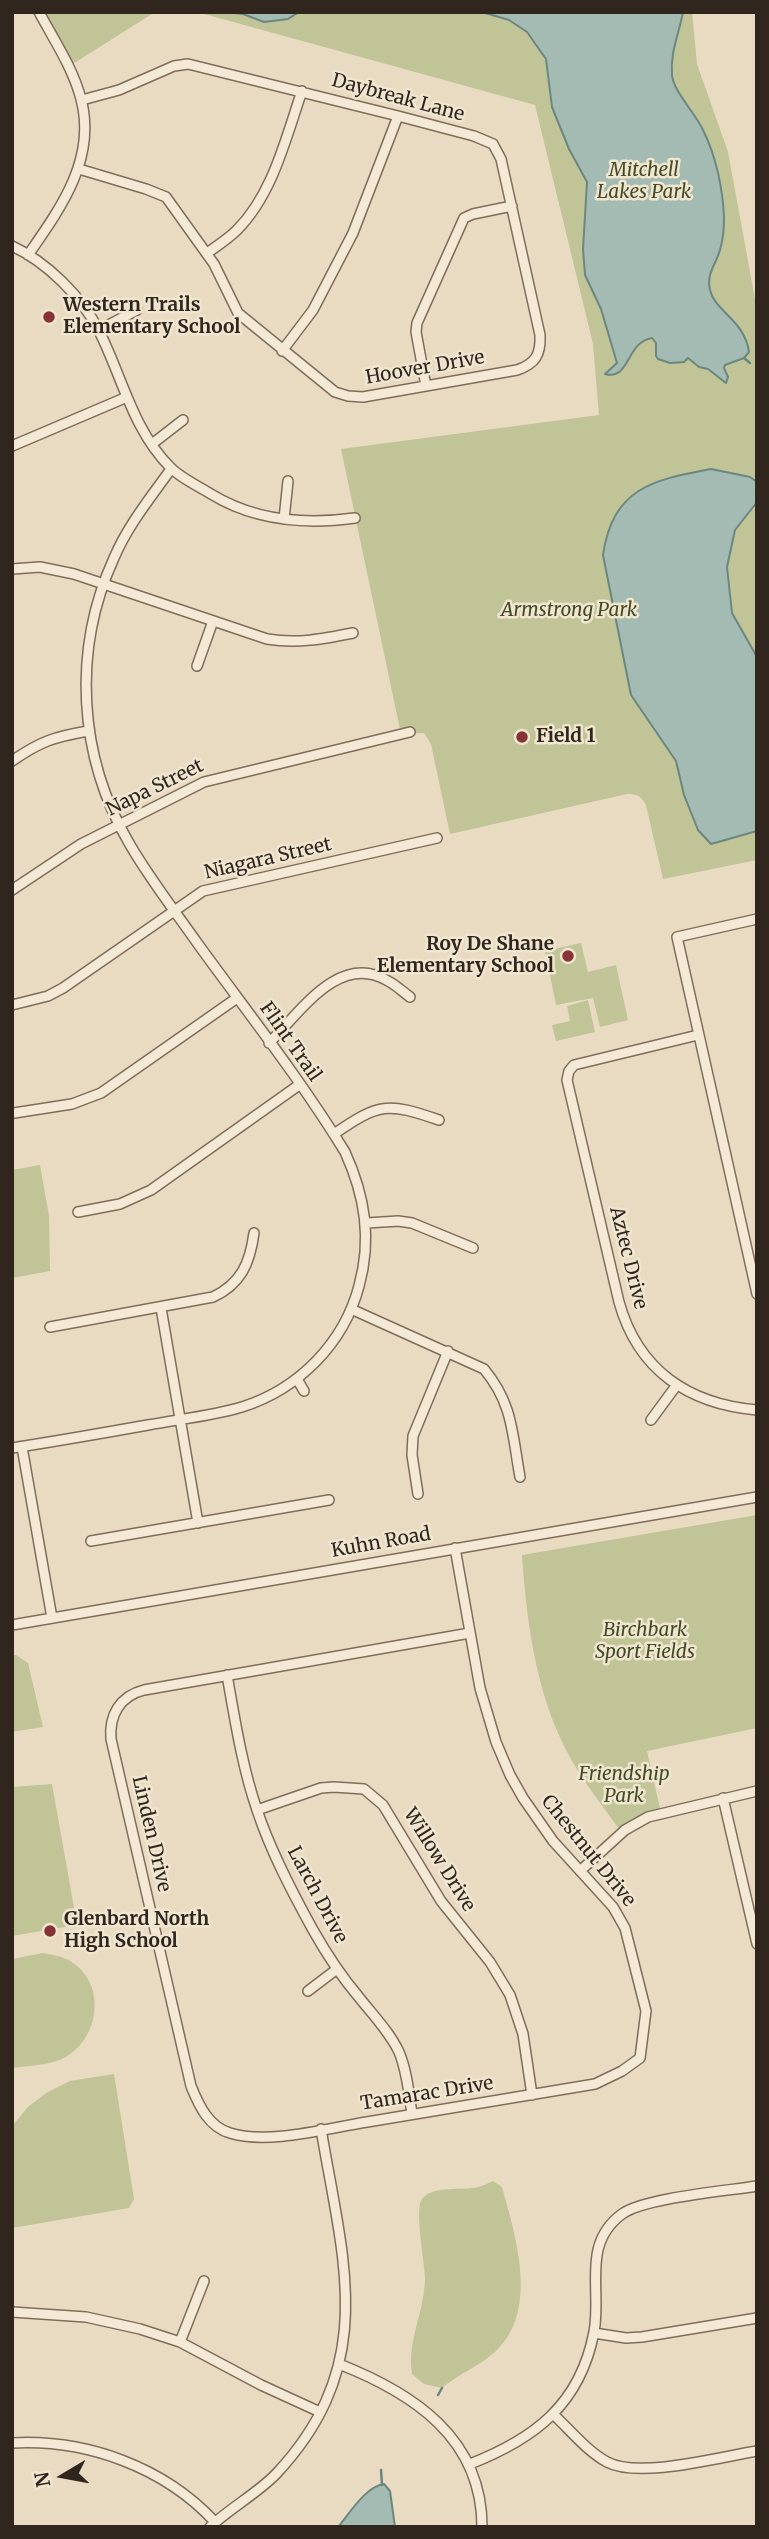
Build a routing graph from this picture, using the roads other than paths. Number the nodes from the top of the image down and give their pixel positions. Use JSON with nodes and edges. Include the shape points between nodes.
{"nodes":[{"id":1,"x":38,"y":12,"type":"edge"},
{"id":2,"x":302,"y":91,"type":"junction"},
{"id":3,"x":82,"y":100,"type":"junction"},
{"id":4,"x":398,"y":116,"type":"junction"},
{"id":5,"x":79,"y":169,"type":"junction"},
{"id":6,"x":512,"y":206,"type":"junction"},
{"id":7,"x":12,"y":246,"type":"edge"},
{"id":8,"x":207,"y":253,"type":"junction"},
{"id":9,"x":28,"y":255,"type":"junction"},
{"id":10,"x":137,"y":310,"type":"dead end"},
{"id":11,"x":99,"y":330,"type":"junction"},
{"id":12,"x":282,"y":351,"type":"junction"},
{"id":13,"x":536,"y":359,"type":"joint"},
{"id":14,"x":426,"y":386,"type":"junction"},
{"id":15,"x":127,"y":397,"type":"junction"},
{"id":16,"x":183,"y":420,"type":"dead end"},
{"id":17,"x":152,"y":444,"type":"junction"},
{"id":18,"x":12,"y":446,"type":"edge"},
{"id":19,"x":172,"y":469,"type":"junction"},
{"id":20,"x":288,"y":481,"type":"dead end"},
{"id":21,"x":355,"y":518,"type":"dead end"},
{"id":22,"x":284,"y":519,"type":"junction"},
{"id":23,"x":12,"y":569,"type":"edge"},
{"id":24,"x":104,"y":584,"type":"junction"},
{"id":25,"x":213,"y":621,"type":"junction"},
{"id":26,"x":353,"y":633,"type":"dead end"},
{"id":27,"x":197,"y":666,"type":"dead end"},
{"id":28,"x":88,"y":730,"type":"junction"},
{"id":29,"x":410,"y":732,"type":"dead end"},
{"id":30,"x":12,"y":761,"type":"edge"},
{"id":31,"x":119,"y":824,"type":"junction"},
{"id":32,"x":437,"y":838,"type":"dead end"},
{"id":33,"x":12,"y":890,"type":"edge"},
{"id":34,"x":174,"y":910,"type":"junction"},
{"id":35,"x":757,"y":919,"type":"edge"},
{"id":36,"x":237,"y":998,"type":"junction"},
{"id":37,"x":410,"y":998,"type":"dead end"},
{"id":38,"x":12,"y":1005,"type":"edge"},
{"id":39,"x":698,"y":1035,"type":"junction"},
{"id":40,"x":269,"y":1043,"type":"junction"},
{"id":41,"x":299,"y":1085,"type":"junction"},
{"id":42,"x":14,"y":1113,"type":"edge"},
{"id":43,"x":439,"y":1120,"type":"dead end"},
{"id":44,"x":334,"y":1134,"type":"junction"},
{"id":45,"x":78,"y":1212,"type":"dead end"},
{"id":46,"x":366,"y":1223,"type":"junction"},
{"id":47,"x":254,"y":1233,"type":"dead end"},
{"id":48,"x":472,"y":1248,"type":"dead end"},
{"id":49,"x":757,"y":1294,"type":"edge"},
{"id":50,"x":161,"y":1308,"type":"junction"},
{"id":51,"x":351,"y":1309,"type":"junction"},
{"id":52,"x":50,"y":1327,"type":"dead end"},
{"id":53,"x":448,"y":1351,"type":"junction"},
{"id":54,"x":297,"y":1379,"type":"junction"},
{"id":55,"x":676,"y":1386,"type":"junction"},
{"id":56,"x":304,"y":1391,"type":"dead end"},
{"id":57,"x":757,"y":1410,"type":"edge"},
{"id":58,"x":180,"y":1419,"type":"junction"},
{"id":59,"x":651,"y":1420,"type":"dead end"},
{"id":60,"x":17,"y":1448,"type":"edge"},
{"id":61,"x":520,"y":1477,"type":"dead end"},
{"id":62,"x":418,"y":1494,"type":"dead end"},
{"id":63,"x":757,"y":1497,"type":"edge"},
{"id":64,"x":329,"y":1500,"type":"dead end"},
{"id":65,"x":198,"y":1523,"type":"junction"},
{"id":66,"x":91,"y":1541,"type":"dead end"},
{"id":67,"x":456,"y":1548,"type":"junction"},
{"id":68,"x":52,"y":1618,"type":"junction"},
{"id":69,"x":12,"y":1625,"type":"edge"},
{"id":70,"x":470,"y":1633,"type":"junction"},
{"id":71,"x":227,"y":1675,"type":"junction"},
{"id":72,"x":757,"y":1791,"type":"edge"},
{"id":73,"x":723,"y":1798,"type":"junction"},
{"id":74,"x":257,"y":1810,"type":"junction"},
{"id":75,"x":580,"y":1871,"type":"junction"},
{"id":76,"x":757,"y":1944,"type":"edge"},
{"id":77,"x":337,"y":1969,"type":"junction"},
{"id":78,"x":308,"y":1991,"type":"dead end"},
{"id":79,"x":640,"y":2058,"type":"joint"},
{"id":80,"x":532,"y":2095,"type":"junction"},
{"id":81,"x":412,"y":2114,"type":"junction"},
{"id":82,"x":215,"y":2127,"type":"joint"},
{"id":83,"x":321,"y":2129,"type":"junction"},
{"id":84,"x":757,"y":2186,"type":"edge"},
{"id":85,"x":204,"y":2281,"type":"dead end"},
{"id":86,"x":12,"y":2312,"type":"edge"},
{"id":87,"x":757,"y":2318,"type":"edge"},
{"id":88,"x":594,"y":2333,"type":"junction"},
{"id":89,"x":180,"y":2342,"type":"junction"},
{"id":90,"x":339,"y":2364,"type":"junction"},
{"id":91,"x":320,"y":2412,"type":"junction"},
{"id":92,"x":554,"y":2415,"type":"junction"},
{"id":93,"x":12,"y":2443,"type":"edge"},
{"id":94,"x":757,"y":2451,"type":"edge"},
{"id":95,"x":470,"y":2464,"type":"junction"},
{"id":96,"x":213,"y":2525,"type":"edge"},
{"id":97,"x":482,"y":2527,"type":"edge"}],
"edges":[{"from":1,"to":3,"type":"street"},
{"from":2,"to":3,"type":"street","name":"Daybreak Lane","via":[[183,64]]},
{"from":2,"to":4,"type":"street","name":"Daybreak Lane"},
{"from":2,"to":8,"type":"street","via":[[261,195],[239,228]]},
{"from":3,"to":5,"type":"street","via":[[84,139]]},
{"from":4,"to":6,"type":"street","name":"Daybreak Lane","via":[[493,144]]},
{"from":4,"to":12,"type":"street","via":[[353,233],[313,310]]},
{"from":5,"to":8,"type":"street","name":"Hoover Drive","via":[[166,197]]},
{"from":5,"to":9,"type":"street","via":[[60,209]]},
{"from":6,"to":13,"type":"street","name":"Daybreak Lane","via":[[540,335]]},
{"from":6,"to":14,"type":"street","via":[[464,218],[417,323]]},
{"from":7,"to":9,"type":"street"},
{"from":8,"to":12,"type":"street","name":"Hoover Drive","via":[[238,313]]},
{"from":9,"to":11,"type":"street","via":[[66,287]]},
{"from":10,"to":11,"type":"street"},
{"from":11,"to":15,"type":"street"},
{"from":12,"to":14,"type":"street","name":"Hoover Drive","via":[[348,397]]},
{"from":13,"to":14,"type":"street","name":"Hoover Drive","via":[[517,370]]},
{"from":15,"to":17,"type":"street"},
{"from":15,"to":18,"type":"street"},
{"from":16,"to":17,"type":"street"},
{"from":17,"to":19,"type":"street"},
{"from":19,"to":22,"type":"street","via":[[224,502]]},
{"from":19,"to":24,"type":"street","name":"Flint Trail","via":[[130,527]]},
{"from":20,"to":22,"type":"street"},
{"from":21,"to":22,"type":"street","via":[[324,522]]},
{"from":23,"to":24,"type":"street","via":[[52,568]]},
{"from":24,"to":25,"type":"street"},
{"from":24,"to":28,"type":"street","name":"Flint Trail","via":[[87,657]]},
{"from":25,"to":26,"type":"street","via":[[283,642]]},
{"from":25,"to":27,"type":"street"},
{"from":28,"to":30,"type":"street","via":[[42,741]]},
{"from":28,"to":31,"type":"street","name":"Flint Trail","via":[[103,789]]},
{"from":29,"to":31,"type":"street","name":"Napa Street","via":[[220,776]]},
{"from":31,"to":33,"type":"street","name":"Napa Street"},
{"from":31,"to":34,"type":"street","name":"Flint Trail"},
{"from":32,"to":34,"type":"street","name":"Niagara Street","via":[[203,891]]},
{"from":34,"to":36,"type":"street","name":"Flint Trail"},
{"from":34,"to":38,"type":"street","name":"Niagara Street","via":[[63,988]]},
{"from":35,"to":39,"type":"street","via":[[677,937]]},
{"from":36,"to":40,"type":"street","name":"Flint Trail"},
{"from":36,"to":42,"type":"street","via":[[101,1093],[72,1104]]},
{"from":37,"to":40,"type":"street","via":[[381,977],[342,977],[317,992]]},
{"from":39,"to":49,"type":"street"},
{"from":39,"to":55,"type":"street","name":"Aztec Drive","via":[[574,1065],[567,1080],[623,1317],[641,1352]]},
{"from":40,"to":41,"type":"street","name":"Flint Trail"},
{"from":41,"to":44,"type":"street","name":"Flint Trail"},
{"from":41,"to":45,"type":"street","via":[[151,1190],[120,1204]]},
{"from":43,"to":44,"type":"street","via":[[405,1108],[383,1107]]},
{"from":44,"to":46,"type":"street","name":"Flint Trail","via":[[355,1174]]},
{"from":46,"to":48,"type":"street","via":[[412,1223]]},
{"from":46,"to":51,"type":"street","name":"Flint Trail","via":[[363,1271]]},
{"from":47,"to":50,"type":"street","via":[[248,1264],[236,1283],[200,1301]]},
{"from":50,"to":52,"type":"street"},
{"from":50,"to":58,"type":"street"},
{"from":51,"to":53,"type":"street"},
{"from":51,"to":54,"type":"street","name":"Flint Trail","via":[[326,1350]]},
{"from":53,"to":61,"type":"street","via":[[484,1369],[498,1385],[509,1413]]},
{"from":53,"to":62,"type":"street","via":[[413,1436]]},
{"from":54,"to":56,"type":"street"},
{"from":54,"to":58,"type":"street","name":"Flint Trail","via":[[244,1406]]},
{"from":55,"to":57,"type":"street","name":"Aztec Drive","via":[[715,1404]]},
{"from":55,"to":59,"type":"street"},
{"from":58,"to":60,"type":"street","name":"Flint Trail"},
{"from":58,"to":65,"type":"street"},
{"from":60,"to":68,"type":"street"},
{"from":63,"to":67,"type":"street","name":"Kuhn Road"},
{"from":64,"to":65,"type":"street"},
{"from":65,"to":66,"type":"street"},
{"from":67,"to":68,"type":"street","name":"Kuhn Road"},
{"from":67,"to":70,"type":"street","name":"Chestnut Drive"},
{"from":68,"to":69,"type":"street","name":"Kuhn Road"},
{"from":70,"to":71,"type":"street"},
{"from":70,"to":75,"type":"street","name":"Chestnut Drive","via":[[488,1719],[510,1775],[538,1821]]},
{"from":71,"to":74,"type":"street","name":"Larch Drive"},
{"from":71,"to":82,"type":"street","name":"Linden Drive","via":[[138,1691],[117,1707],[111,1723],[191,2086]]},
{"from":72,"to":73,"type":"street"},
{"from":73,"to":75,"type":"street","via":[[648,1817],[625,1830]]},
{"from":73,"to":76,"type":"street"},
{"from":74,"to":77,"type":"street","name":"Larch Drive","via":[[289,1885]]},
{"from":74,"to":80,"type":"street","name":"Willow Drive","via":[[334,1787],[364,1789],[383,1805],[441,1901],[510,1995],[523,2034]]},
{"from":75,"to":79,"type":"street","name":"Chestnut Drive","via":[[613,1907],[631,1944],[646,2011]]},
{"from":77,"to":78,"type":"street"},
{"from":77,"to":81,"type":"street","name":"Larch Drive","via":[[399,2052]]},
{"from":79,"to":80,"type":"street","name":"Tamarac Drive","via":[[604,2081]]},
{"from":80,"to":81,"type":"street","name":"Tamarac Drive"},
{"from":81,"to":83,"type":"street","name":"Tamarac Drive"},
{"from":82,"to":83,"type":"street","name":"Tamarac Drive","via":[[260,2139]]},
{"from":83,"to":90,"type":"street","via":[[346,2287]]},
{"from":84,"to":88,"type":"street","via":[[644,2204],[605,2230],[596,2260]]},
{"from":85,"to":89,"type":"street"},
{"from":86,"to":89,"type":"street","via":[[86,2316]]},
{"from":87,"to":88,"type":"street","via":[[642,2337]]},
{"from":88,"to":92,"type":"street","via":[[580,2373]]},
{"from":89,"to":91,"type":"street"},
{"from":90,"to":91,"type":"street"},
{"from":90,"to":95,"type":"street","via":[[421,2406]]},
{"from":91,"to":96,"type":"street","via":[[275,2476]]},
{"from":92,"to":94,"type":"street","via":[[604,2461],[626,2469]]},
{"from":92,"to":95,"type":"street","via":[[519,2442]]},
{"from":93,"to":96,"type":"street","via":[[83,2449],[129,2463],[185,2495]]},
{"from":95,"to":97,"type":"street"}]}
